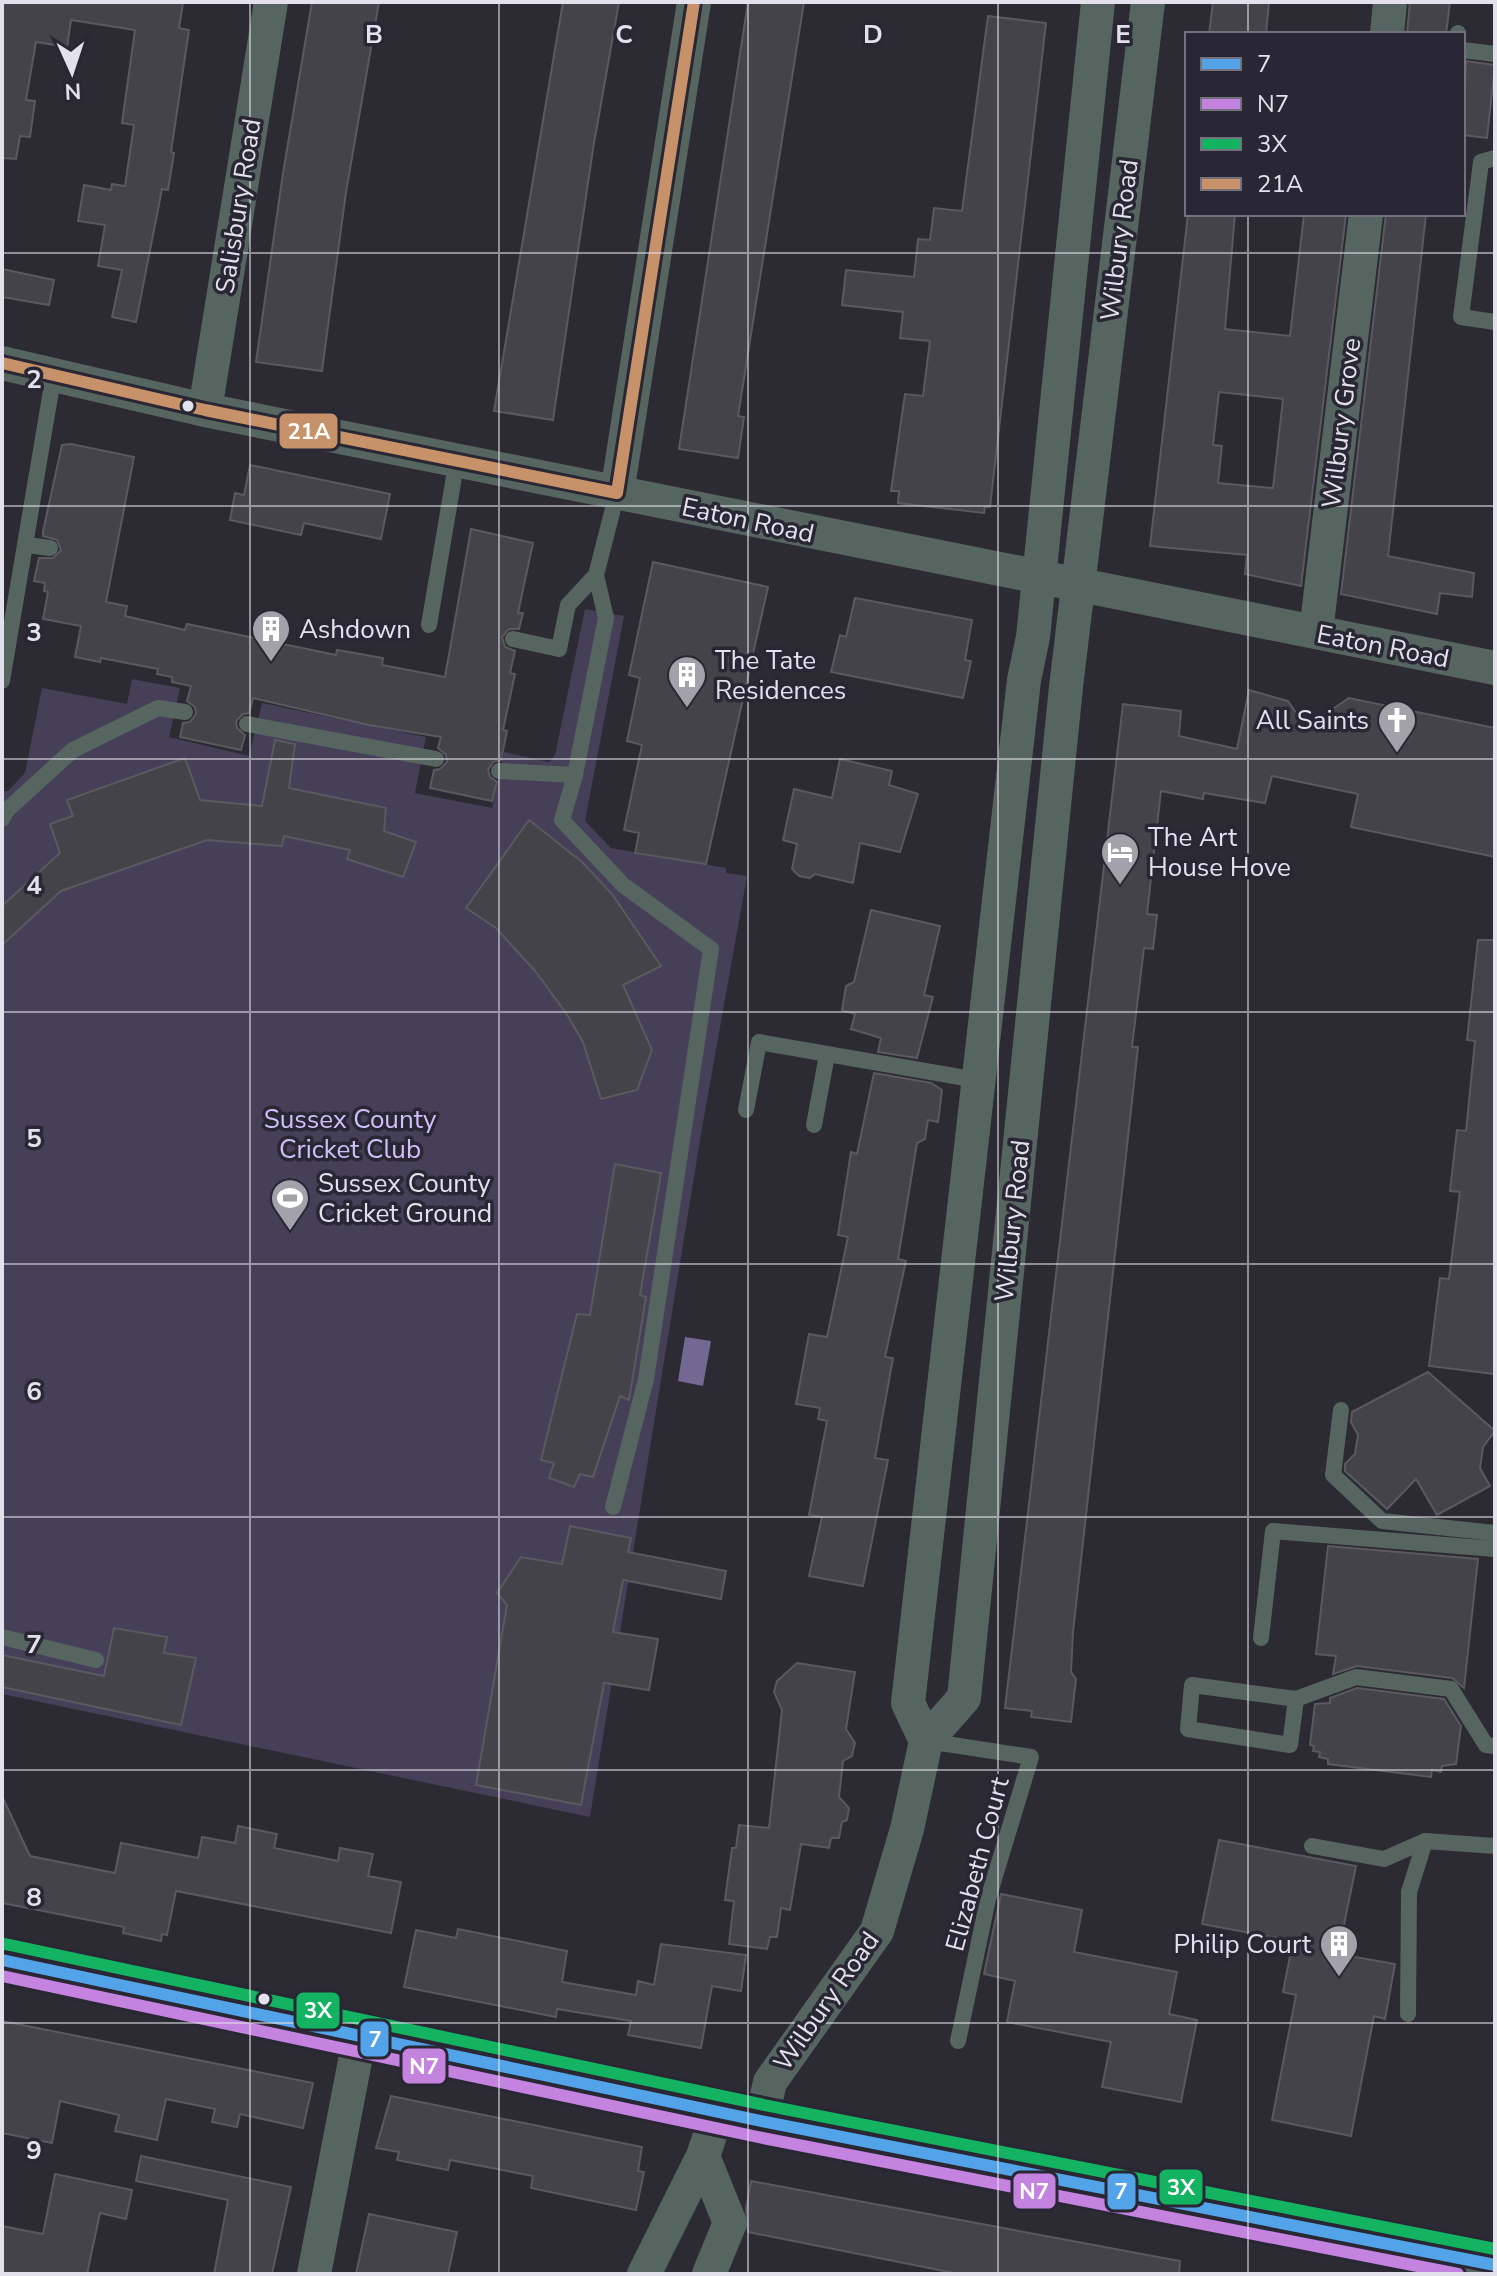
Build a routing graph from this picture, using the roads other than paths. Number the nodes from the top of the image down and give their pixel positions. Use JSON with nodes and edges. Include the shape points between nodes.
{"nodes":[{"id":1,"x":271,"y":2,"type":"edge"},
{"id":2,"x":694,"y":2,"type":"edge"},
{"id":3,"x":1098,"y":2,"type":"edge"},
{"id":4,"x":1148,"y":2,"type":"edge"},
{"id":5,"x":1390,"y":2,"type":"edge"},
{"id":6,"x":1387,"y":32,"type":"edge"},
{"id":7,"x":1465,"y":50,"type":"edge"},
{"id":8,"x":1495,"y":54,"type":"edge"},
{"id":9,"x":1495,"y":158,"type":"edge"},
{"id":10,"x":1366,"y":216,"type":"edge"},
{"id":11,"x":1495,"y":322,"type":"edge"},
{"id":12,"x":2,"y":363,"type":"edge"},
{"id":13,"x":54,"y":373,"type":"junction"},
{"id":14,"x":205,"y":410,"type":"junction"},
{"id":15,"x":457,"y":459,"type":"junction"},
{"id":16,"x":1048,"y":472,"type":"junction"},
{"id":17,"x":1091,"y":477,"type":"junction"},
{"id":18,"x":617,"y":493,"type":"junction"},
{"id":19,"x":27,"y":545,"type":"junction"},
{"id":20,"x":50,"y":548,"type":"dead end"},
{"id":21,"x":596,"y":575,"type":"junction"},
{"id":22,"x":1039,"y":577,"type":"junction"},
{"id":23,"x":1077,"y":584,"type":"junction"},
{"id":24,"x":429,"y":625,"type":"dead end"},
{"id":25,"x":1316,"y":632,"type":"junction"},
{"id":26,"x":513,"y":639,"type":"dead end"},
{"id":27,"x":1495,"y":668,"type":"edge"},
{"id":28,"x":1024,"y":680,"type":"junction"},
{"id":29,"x":2,"y":681,"type":"edge"},
{"id":30,"x":1066,"y":687,"type":"junction"},
{"id":31,"x":185,"y":712,"type":"dead end"},
{"id":32,"x":247,"y":724,"type":"dead end"},
{"id":33,"x":436,"y":759,"type":"dead end"},
{"id":34,"x":499,"y":771,"type":"dead end"},
{"id":35,"x":575,"y":775,"type":"junction"},
{"id":36,"x":2,"y":819,"type":"edge"},
{"id":37,"x":827,"y":1055,"type":"junction"},
{"id":38,"x":977,"y":1080,"type":"junction"},
{"id":39,"x":746,"y":1110,"type":"dead end"},
{"id":40,"x":814,"y":1125,"type":"dead end"},
{"id":41,"x":1341,"y":1410,"type":"dead end"},
{"id":42,"x":613,"y":1507,"type":"dead end"},
{"id":43,"x":1495,"y":1533,"type":"edge"},
{"id":44,"x":1495,"y":1549,"type":"edge"},
{"id":45,"x":2,"y":1637,"type":"edge"},
{"id":46,"x":1261,"y":1638,"type":"dead end"},
{"id":47,"x":96,"y":1660,"type":"dead end"},
{"id":48,"x":1296,"y":1699,"type":"junction"},
{"id":49,"x":926,"y":1741,"type":"junction"},
{"id":50,"x":1495,"y":1746,"type":"edge"},
{"id":51,"x":1425,"y":1841,"type":"junction"},
{"id":52,"x":1312,"y":1846,"type":"dead end"},
{"id":53,"x":1495,"y":1846,"type":"edge"},
{"id":54,"x":2,"y":1960,"type":"edge"},
{"id":55,"x":1408,"y":2014,"type":"dead end"},
{"id":56,"x":360,"y":2035,"type":"junction"},
{"id":57,"x":958,"y":2041,"type":"dead end"},
{"id":58,"x":718,"y":2112,"type":"junction"},
{"id":59,"x":761,"y":2121,"type":"junction"},
{"id":60,"x":703,"y":2156,"type":"junction"},
{"id":61,"x":1495,"y":2265,"type":"edge"},
{"id":62,"x":314,"y":2274,"type":"edge"},
{"id":63,"x":644,"y":2274,"type":"edge"},
{"id":64,"x":709,"y":2274,"type":"edge"}],
"edges":[{"from":1,"to":14,"type":"street","name":"Salisbury Road"},
{"from":2,"to":18,"type":"street"},
{"from":3,"to":16,"type":"street","name":"Wilbury Road"},
{"from":4,"to":17,"type":"street","name":"Wilbury Road"},
{"from":5,"to":6,"type":"street"},
{"from":7,"to":8,"type":"lane"},
{"from":9,"to":11,"type":"lane","via":[[1481,162],[1461,317]]},
{"from":10,"to":25,"type":"street","name":"Wilbury Grove"},
{"from":12,"to":13,"type":"street","name":"Eaton Road"},
{"from":13,"to":14,"type":"street","name":"Eaton Road"},
{"from":13,"to":19,"type":"lane"},
{"from":14,"to":15,"type":"street","name":"Eaton Road"},
{"from":15,"to":18,"type":"street","name":"Eaton Road"},
{"from":15,"to":24,"type":"lane"},
{"from":16,"to":17,"type":"street"},
{"from":16,"to":22,"type":"street","name":"Wilbury Road"},
{"from":17,"to":23,"type":"street","name":"Wilbury Road"},
{"from":18,"to":21,"type":"lane"},
{"from":18,"to":22,"type":"street","name":"Eaton Road"},
{"from":19,"to":20,"type":"lane"},
{"from":19,"to":29,"type":"lane"},
{"from":21,"to":26,"type":"lane","via":[[568,605],[559,649]]},
{"from":21,"to":35,"type":"lane","via":[[606,618]]},
{"from":22,"to":23,"type":"street","name":"Eaton Road"},
{"from":22,"to":28,"type":"street","name":"Wilbury Road"},
{"from":23,"to":25,"type":"street","name":"Eaton Road"},
{"from":23,"to":30,"type":"street","name":"Wilbury Road"},
{"from":25,"to":27,"type":"street","name":"Eaton Road"},
{"from":28,"to":30,"type":"street"},
{"from":28,"to":38,"type":"street","name":"Wilbury Road"},
{"from":30,"to":49,"type":"street","name":"Wilbury Road","via":[[964,1698]]},
{"from":31,"to":36,"type":"lane","via":[[158,708],[73,750]]},
{"from":32,"to":33,"type":"lane"},
{"from":34,"to":35,"type":"lane"},
{"from":35,"to":42,"type":"lane","via":[[562,820],[623,885],[711,949],[646,1379]]},
{"from":37,"to":38,"type":"lane"},
{"from":37,"to":39,"type":"lane","via":[[759,1042]]},
{"from":37,"to":40,"type":"lane"},
{"from":38,"to":49,"type":"street","name":"Wilbury Road","via":[[908,1703]]},
{"from":41,"to":43,"type":"lane","via":[[1333,1475],[1382,1521]]},
{"from":44,"to":46,"type":"lane","via":[[1273,1531]]},
{"from":45,"to":47,"type":"lane"},
{"from":48,"to":48,"type":"lane","via":[[1192,1685],[1188,1729],[1290,1745]]},
{"from":48,"to":50,"type":"lane","via":[[1356,1677],[1451,1689],[1486,1745]]},
{"from":49,"to":57,"type":"lane","name":"Elizabeth Court","via":[[1031,1757],[988,1899]]},
{"from":49,"to":59,"type":"street","name":"Wilbury Road","via":[[877,1931],[770,2082]]},
{"from":51,"to":52,"type":"lane","via":[[1384,1859]]},
{"from":51,"to":53,"type":"lane"},
{"from":51,"to":55,"type":"lane","via":[[1409,1892]]},
{"from":54,"to":56,"type":"main road"},
{"from":56,"to":58,"type":"main road"},
{"from":56,"to":62,"type":"street"},
{"from":58,"to":59,"type":"main road"},
{"from":58,"to":60,"type":"street"},
{"from":59,"to":61,"type":"main road"},
{"from":60,"to":63,"type":"street"},
{"from":60,"to":64,"type":"street","via":[[730,2223]]}]}
